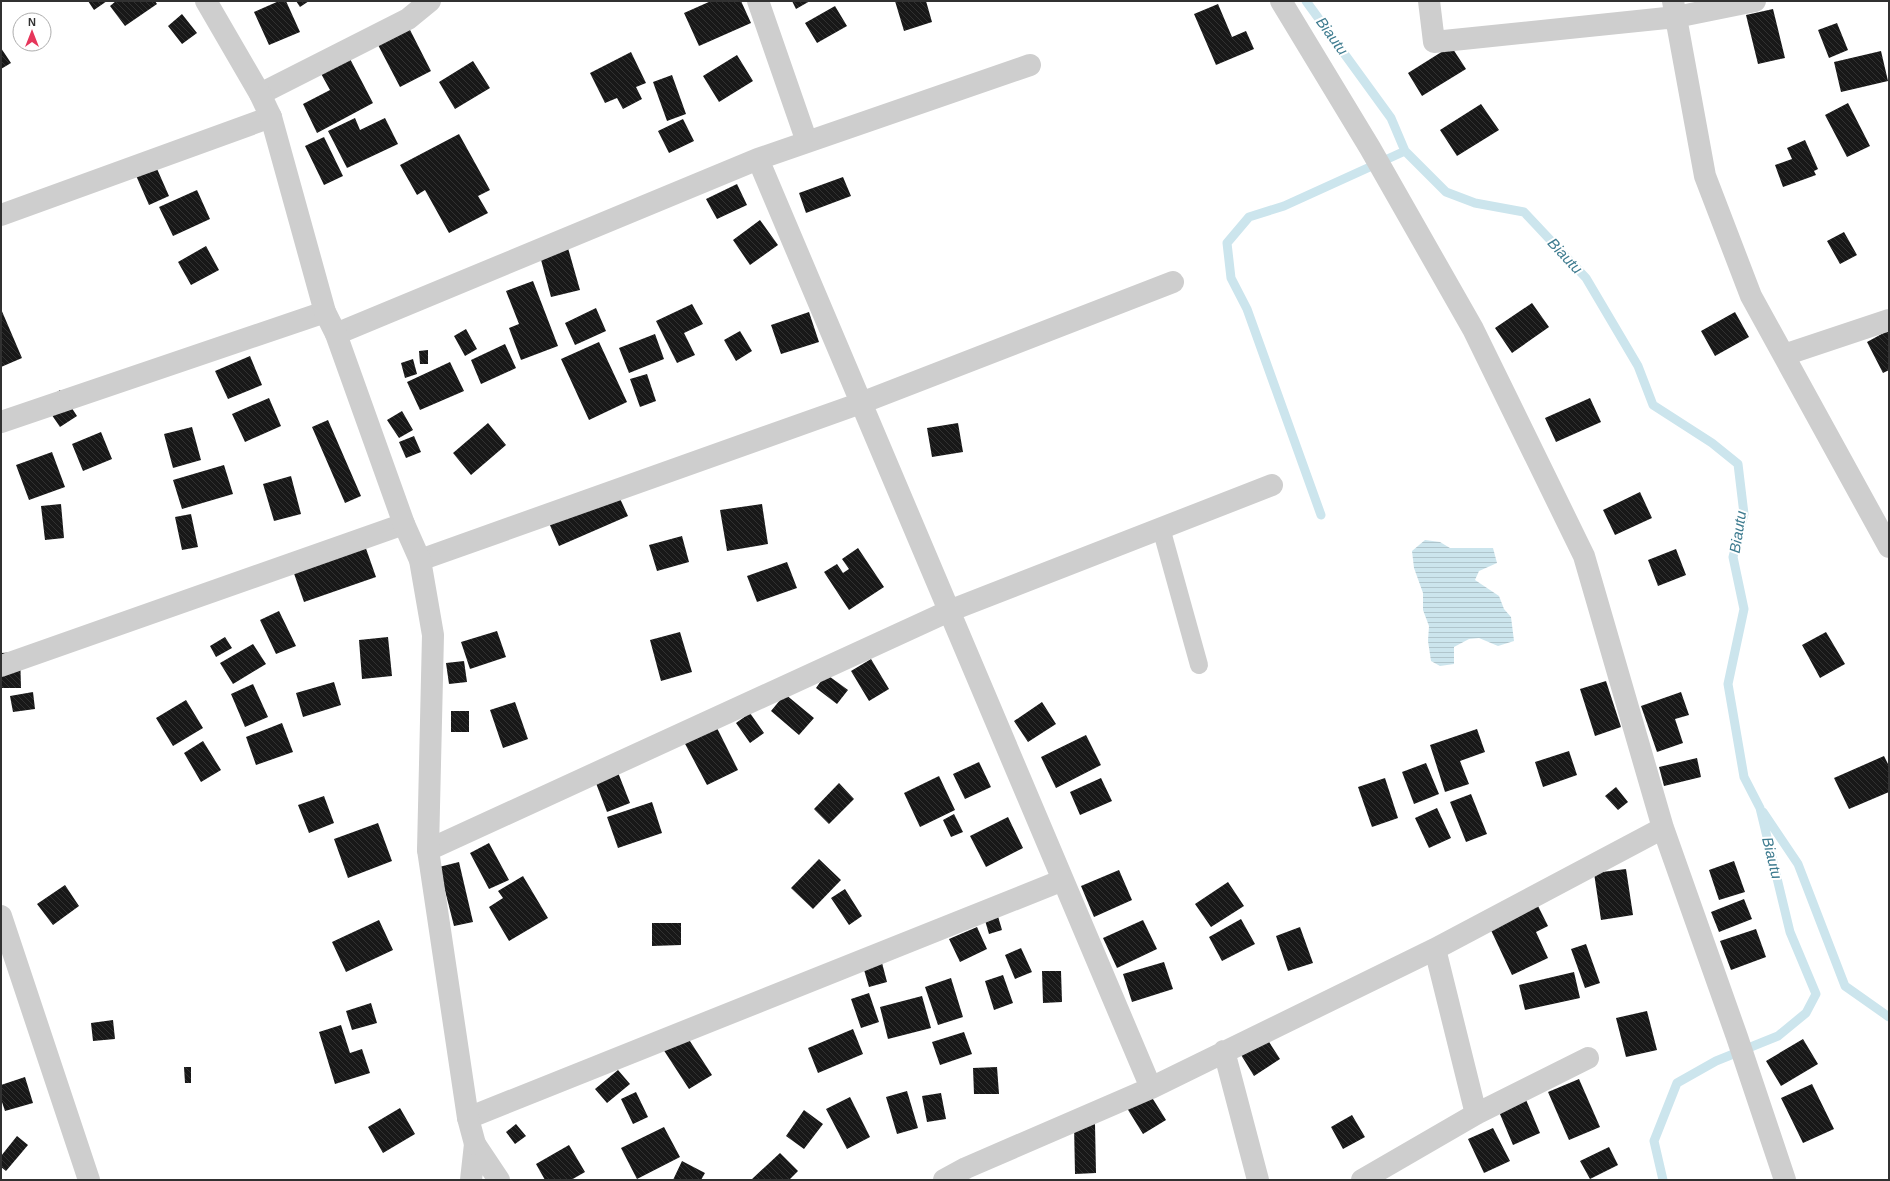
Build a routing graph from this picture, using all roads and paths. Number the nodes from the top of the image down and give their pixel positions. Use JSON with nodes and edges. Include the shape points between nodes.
{"nodes":[{"id":1,"x":206,"y":1,"type":"edge"},
{"id":2,"x":430,"y":1,"type":"edge"},
{"id":3,"x":758,"y":1,"type":"edge"},
{"id":4,"x":1281,"y":1,"type":"edge"},
{"id":5,"x":1429,"y":1,"type":"edge"},
{"id":6,"x":1755,"y":1,"type":"edge"},
{"id":7,"x":1675,"y":9,"type":"edge"},
{"id":8,"x":1030,"y":65,"type":"dead end"},
{"id":9,"x":260,"y":94,"type":"junction"},
{"id":10,"x":271,"y":117,"type":"junction"},
{"id":11,"x":807,"y":142,"type":"junction"},
{"id":12,"x":758,"y":159,"type":"junction"},
{"id":13,"x":1,"y":214,"type":"edge"},
{"id":14,"x":1173,"y":282,"type":"dead end"},
{"id":15,"x":325,"y":312,"type":"junction"},
{"id":16,"x":1889,"y":320,"type":"edge"},
{"id":17,"x":336,"y":334,"type":"junction"},
{"id":18,"x":1784,"y":355,"type":"junction"},
{"id":19,"x":861,"y":403,"type":"junction"},
{"id":20,"x":1,"y":422,"type":"edge"},
{"id":21,"x":1272,"y":485,"type":"dead end"},
{"id":22,"x":404,"y":524,"type":"junction"},
{"id":23,"x":1161,"y":528,"type":"junction"},
{"id":24,"x":1889,"y":547,"type":"edge"},
{"id":25,"x":420,"y":560,"type":"junction"},
{"id":26,"x":949,"y":611,"type":"junction"},
{"id":27,"x":1199,"y":665,"type":"dead end"},
{"id":28,"x":1,"y":666,"type":"edge"},
{"id":29,"x":1663,"y":828,"type":"junction"},
{"id":30,"x":428,"y":850,"type":"junction"},
{"id":31,"x":1063,"y":880,"type":"junction"},
{"id":32,"x":1,"y":916,"type":"edge"},
{"id":33,"x":1435,"y":949,"type":"junction"},
{"id":34,"x":1224,"y":1051,"type":"junction"},
{"id":35,"x":1588,"y":1058,"type":"dead end"},
{"id":36,"x":1151,"y":1088,"type":"junction"},
{"id":37,"x":1476,"y":1114,"type":"junction"},
{"id":38,"x":468,"y":1118,"type":"junction"},
{"id":39,"x":475,"y":1144,"type":"junction"},
{"id":40,"x":968,"y":1174,"type":"edge"},
{"id":41,"x":89,"y":1180,"type":"edge"},
{"id":42,"x":472,"y":1180,"type":"edge"},
{"id":43,"x":499,"y":1180,"type":"edge"},
{"id":44,"x":944,"y":1180,"type":"edge"},
{"id":45,"x":1258,"y":1180,"type":"edge"},
{"id":46,"x":1362,"y":1180,"type":"edge"},
{"id":47,"x":1785,"y":1180,"type":"edge"}],
"edges":[{"from":1,"to":9,"type":"street"},
{"from":2,"to":9,"type":"street","via":[[408,19]]},
{"from":3,"to":11,"type":"street"},
{"from":4,"to":29,"type":"street","via":[[1370,148],[1473,328],[1584,556]]},
{"from":5,"to":7,"type":"street","via":[[1434,42]]},
{"from":6,"to":7,"type":"street"},
{"from":7,"to":18,"type":"street","via":[[1705,176],[1752,296]]},
{"from":8,"to":11,"type":"street"},
{"from":9,"to":10,"type":"street"},
{"from":10,"to":13,"type":"street"},
{"from":10,"to":15,"type":"street"},
{"from":11,"to":12,"type":"street"},
{"from":12,"to":17,"type":"street"},
{"from":12,"to":19,"type":"street"},
{"from":14,"to":19,"type":"street"},
{"from":15,"to":17,"type":"street"},
{"from":15,"to":20,"type":"street"},
{"from":16,"to":18,"type":"street"},
{"from":17,"to":22,"type":"street"},
{"from":18,"to":24,"type":"street"},
{"from":19,"to":25,"type":"street"},
{"from":19,"to":26,"type":"street"},
{"from":21,"to":23,"type":"street"},
{"from":22,"to":25,"type":"street"},
{"from":22,"to":28,"type":"street"},
{"from":23,"to":26,"type":"street"},
{"from":23,"to":27,"type":"lane"},
{"from":25,"to":30,"type":"street","via":[[433,635]]},
{"from":26,"to":30,"type":"street"},
{"from":26,"to":31,"type":"street"},
{"from":29,"to":33,"type":"street"},
{"from":29,"to":47,"type":"street"},
{"from":30,"to":38,"type":"street"},
{"from":31,"to":36,"type":"street"},
{"from":31,"to":38,"type":"street"},
{"from":32,"to":41,"type":"street"},
{"from":33,"to":34,"type":"street"},
{"from":33,"to":37,"type":"street"},
{"from":34,"to":36,"type":"street"},
{"from":34,"to":45,"type":"street"},
{"from":35,"to":37,"type":"street"},
{"from":36,"to":40,"type":"street"},
{"from":37,"to":46,"type":"street"},
{"from":38,"to":39,"type":"street"},
{"from":39,"to":42,"type":"street"},
{"from":39,"to":43,"type":"street"},
{"from":40,"to":44,"type":"street"}]}
